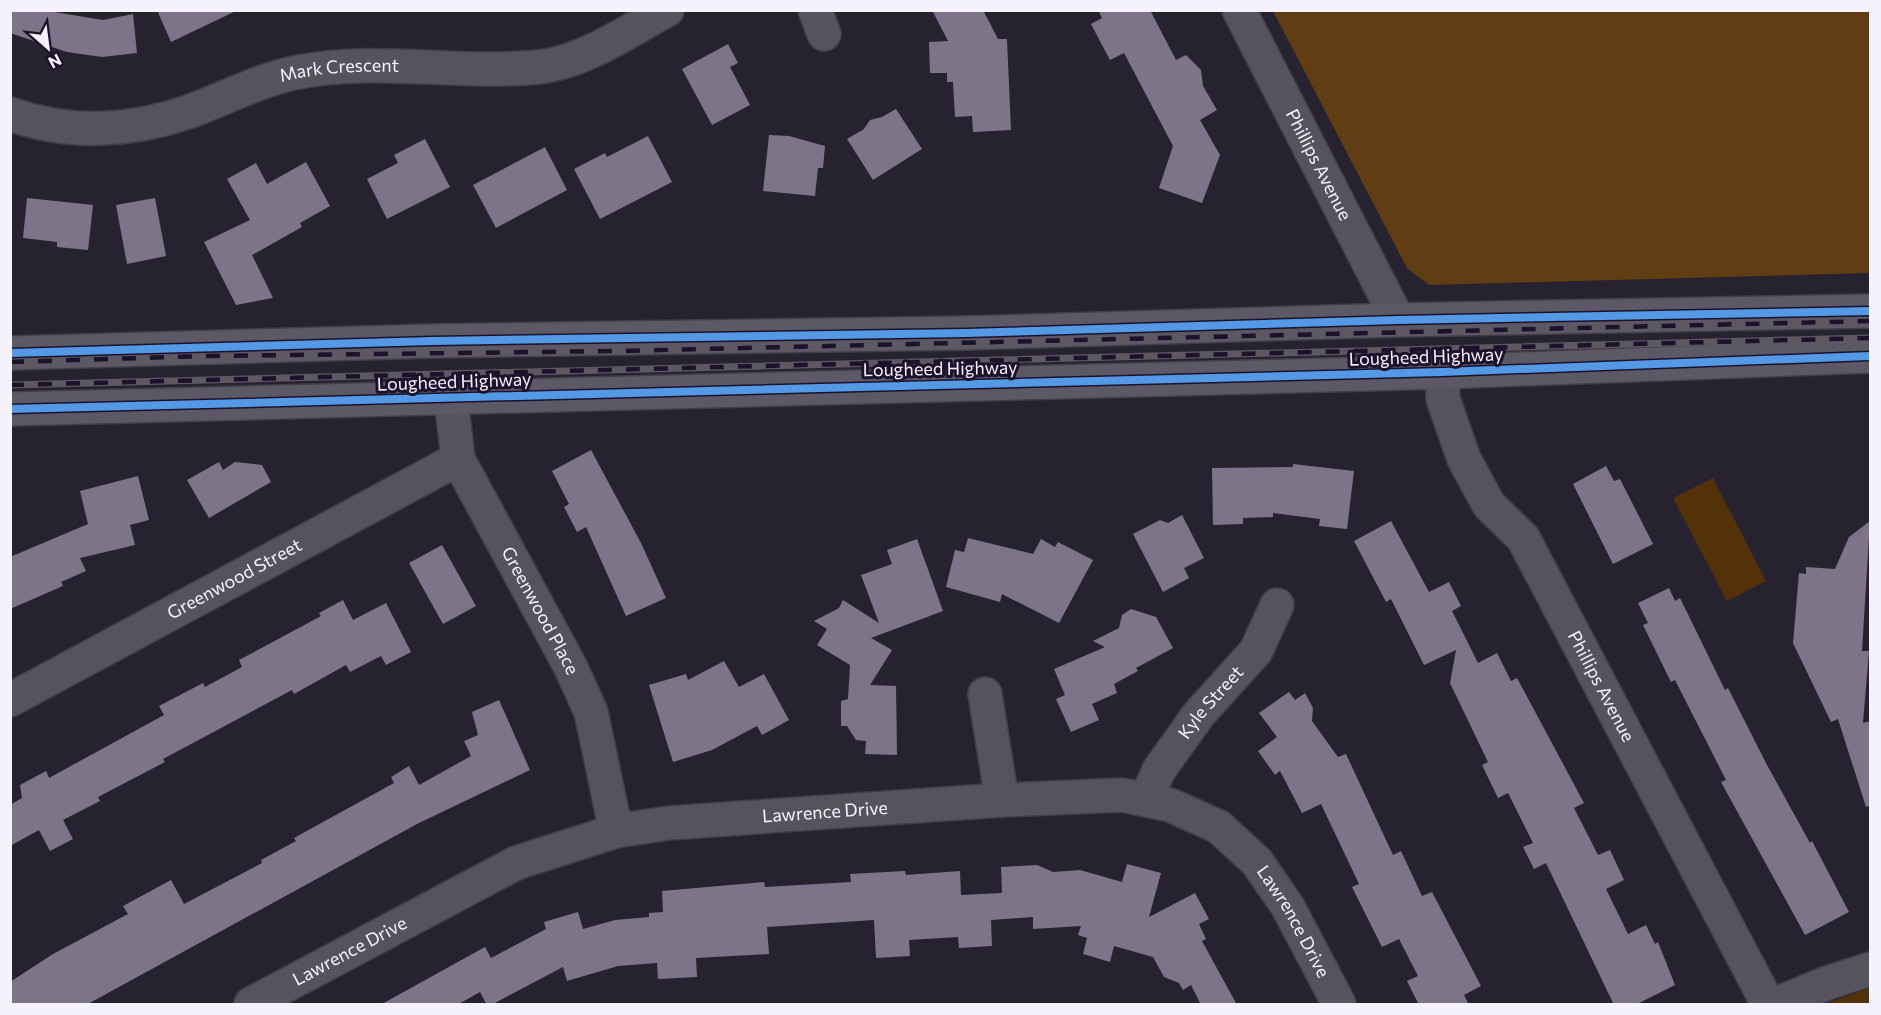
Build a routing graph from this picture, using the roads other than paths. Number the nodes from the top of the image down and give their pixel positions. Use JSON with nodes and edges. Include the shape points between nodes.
{"nodes":[{"id":1,"x":668,"y":10,"type":"edge"},
{"id":2,"x":1239,"y":10,"type":"edge"},
{"id":3,"x":10,"y":114,"type":"edge"},
{"id":4,"x":1870,"y":311,"type":"edge"},
{"id":5,"x":1398,"y":320,"type":"junction"},
{"id":6,"x":10,"y":353,"type":"edge"},
{"id":7,"x":1870,"y":356,"type":"edge"},
{"id":8,"x":1442,"y":372,"type":"junction"},
{"id":9,"x":452,"y":398,"type":"junction"},
{"id":10,"x":10,"y":409,"type":"edge"},
{"id":11,"x":458,"y":459,"type":"junction"},
{"id":12,"x":1276,"y":605,"type":"dead end"},
{"id":13,"x":984,"y":694,"type":"dead end"},
{"id":14,"x":10,"y":700,"type":"edge"},
{"id":15,"x":1146,"y":799,"type":"junction"},
{"id":16,"x":1002,"y":800,"type":"junction"},
{"id":17,"x":616,"y":831,"type":"junction"},
{"id":18,"x":1870,"y":969,"type":"edge"},
{"id":19,"x":251,"y":1005,"type":"edge"},
{"id":20,"x":1339,"y":1005,"type":"edge"},
{"id":21,"x":1768,"y":1005,"type":"edge"},
{"id":22,"x":1776,"y":1005,"type":"edge"}],
"edges":[{"from":1,"to":3,"type":"street","name":"Mark Crescent","via":[[581,55],[540,67],[345,68],[296,73],[247,86],[178,115],[146,124],[101,129],[42,125]]},
{"from":2,"to":5,"type":"street","name":"Phillips Avenue"},
{"from":4,"to":5,"type":"main road","name":"Lougheed Highway"},
{"from":5,"to":6,"type":"main road","name":"Lougheed Highway"},
{"from":7,"to":8,"type":"main road","name":"Lougheed Highway"},
{"from":8,"to":9,"type":"main road","name":"Lougheed Highway"},
{"from":8,"to":21,"type":"street","name":"Phillips Avenue","via":[[1443,399],[1464,459],[1489,505],[1523,538]]},
{"from":9,"to":10,"type":"main road","name":"Lougheed Highway"},
{"from":9,"to":11,"type":"street","name":"Greenwood Place"},
{"from":11,"to":14,"type":"street","name":"Greenwood Street"},
{"from":11,"to":17,"type":"street","name":"Greenwood Place","via":[[582,689],[598,735]]},
{"from":12,"to":15,"type":"street","name":"Kyle Street","via":[[1256,651],[1199,714],[1159,770]]},
{"from":13,"to":16,"type":"street"},
{"from":15,"to":16,"type":"street","name":"Lawrence Drive","via":[[1122,795]]},
{"from":15,"to":20,"type":"street","name":"Lawrence Drive","via":[[1219,827],[1250,855],[1288,907]]},
{"from":16,"to":17,"type":"street","name":"Lawrence Drive","via":[[669,823]]},
{"from":17,"to":19,"type":"street","name":"Lawrence Drive","via":[[516,863]]},
{"from":18,"to":22,"type":"street","via":[[1827,982]]}]}
